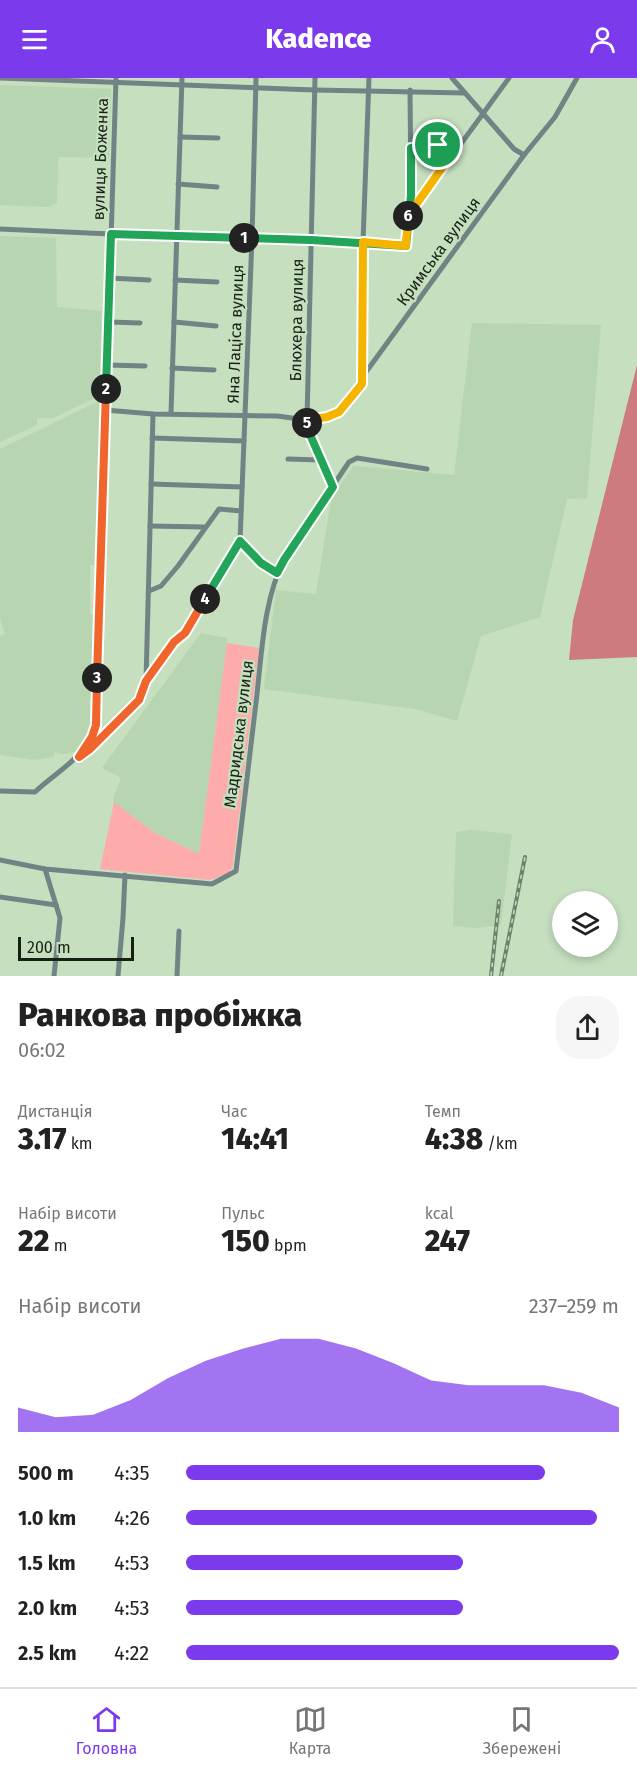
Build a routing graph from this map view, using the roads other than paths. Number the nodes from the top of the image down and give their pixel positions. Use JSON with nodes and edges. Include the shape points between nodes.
{"nodes":[{"id":1,"x":0,"y":78,"type":"edge"},
{"id":2,"x":182,"y":78,"type":"edge"},
{"id":3,"x":256,"y":78,"type":"edge"},
{"id":4,"x":315,"y":78,"type":"edge"},
{"id":5,"x":369,"y":78,"type":"edge"},
{"id":6,"x":452,"y":78,"type":"edge"},
{"id":7,"x":509,"y":78,"type":"edge"},
{"id":8,"x":578,"y":78,"type":"edge"},
{"id":9,"x":116,"y":80,"type":"edge"},
{"id":10,"x":182,"y":85,"type":"junction"},
{"id":11,"x":255,"y":88,"type":"junction"},
{"id":12,"x":368,"y":89,"type":"junction"},
{"id":13,"x":315,"y":90,"type":"junction"},
{"id":14,"x":410,"y":90,"type":"junction"},
{"id":15,"x":465,"y":93,"type":"junction"},
{"id":16,"x":482,"y":114,"type":"junction"},
{"id":17,"x":180,"y":136,"type":"junction"},
{"id":18,"x":218,"y":138,"type":"dead end"},
{"id":19,"x":411,"y":148,"type":"junction"},
{"id":20,"x":454,"y":151,"type":"junction"},
{"id":21,"x":524,"y":154,"type":"junction"},
{"id":22,"x":178,"y":184,"type":"junction"},
{"id":23,"x":217,"y":187,"type":"dead end"},
{"id":24,"x":408,"y":216,"type":"junction"},
{"id":25,"x":0,"y":229,"type":"edge"},
{"id":26,"x":111,"y":234,"type":"junction"},
{"id":27,"x":177,"y":237,"type":"junction"},
{"id":28,"x":252,"y":238,"type":"junction"},
{"id":29,"x":311,"y":240,"type":"junction"},
{"id":30,"x":363,"y":242,"type":"junction"},
{"id":31,"x":109,"y":278,"type":"junction"},
{"id":32,"x":149,"y":280,"type":"dead end"},
{"id":33,"x":175,"y":280,"type":"junction"},
{"id":34,"x":217,"y":282,"type":"dead end"},
{"id":35,"x":109,"y":322,"type":"junction"},
{"id":36,"x":174,"y":322,"type":"junction"},
{"id":37,"x":140,"y":323,"type":"dead end"},
{"id":38,"x":216,"y":326,"type":"dead end"},
{"id":39,"x":107,"y":365,"type":"junction"},
{"id":40,"x":145,"y":366,"type":"dead end"},
{"id":41,"x":172,"y":368,"type":"junction"},
{"id":42,"x":214,"y":370,"type":"dead end"},
{"id":43,"x":362,"y":384,"type":"junction"},
{"id":44,"x":105,"y":410,"type":"junction"},
{"id":45,"x":171,"y":413,"type":"junction"},
{"id":46,"x":153,"y":414,"type":"junction"},
{"id":47,"x":245,"y":415,"type":"junction"},
{"id":48,"x":307,"y":420,"type":"junction"},
{"id":49,"x":152,"y":438,"type":"junction"},
{"id":50,"x":244,"y":441,"type":"junction"},
{"id":51,"x":288,"y":459,"type":"dead end"},
{"id":52,"x":321,"y":460,"type":"junction"},
{"id":53,"x":428,"y":469,"type":"dead end"},
{"id":54,"x":151,"y":484,"type":"junction"},
{"id":55,"x":242,"y":487,"type":"junction"},
{"id":56,"x":333,"y":487,"type":"junction"},
{"id":57,"x":241,"y":511,"type":"junction"},
{"id":58,"x":150,"y":526,"type":"junction"},
{"id":59,"x":204,"y":527,"type":"junction"},
{"id":60,"x":240,"y":541,"type":"junction"},
{"id":61,"x":277,"y":573,"type":"junction"},
{"id":62,"x":149,"y":591,"type":"junction"},
{"id":63,"x":146,"y":681,"type":"junction"},
{"id":64,"x":79,"y":757,"type":"junction"},
{"id":65,"x":0,"y":790,"type":"edge"},
{"id":66,"x":0,"y":860,"type":"edge"},
{"id":67,"x":45,"y":869,"type":"junction"},
{"id":68,"x":125,"y":875,"type":"junction"},
{"id":69,"x":0,"y":897,"type":"edge"},
{"id":70,"x":56,"y":904,"type":"junction"},
{"id":71,"x":179,"y":931,"type":"dead end"},
{"id":72,"x":54,"y":976,"type":"edge"},
{"id":73,"x":118,"y":976,"type":"edge"},
{"id":74,"x":177,"y":976,"type":"edge"}],
"edges":[{"from":1,"to":9,"type":"street"},
{"from":2,"to":10,"type":"street"},
{"from":3,"to":11,"type":"street","name":"Яна Лаціса вулиця"},
{"from":4,"to":13,"type":"street","name":"Блюхера вулиця"},
{"from":5,"to":12,"type":"street"},
{"from":6,"to":15,"type":"street"},
{"from":7,"to":16,"type":"street"},
{"from":8,"to":21,"type":"street","name":"Кримська вулиця","via":[[555,117]]},
{"from":9,"to":10,"type":"street"},
{"from":9,"to":26,"type":"street","name":"вулиця Боженка"},
{"from":10,"to":11,"type":"street"},
{"from":10,"to":17,"type":"street"},
{"from":11,"to":13,"type":"street"},
{"from":11,"to":28,"type":"street","name":"Яна Лаціса вулиця"},
{"from":12,"to":13,"type":"street"},
{"from":12,"to":14,"type":"street"},
{"from":12,"to":30,"type":"street"},
{"from":13,"to":29,"type":"street","name":"Блюхера вулиця"},
{"from":14,"to":15,"type":"street"},
{"from":14,"to":19,"type":"street"},
{"from":15,"to":16,"type":"street"},
{"from":16,"to":20,"type":"street"},
{"from":16,"to":21,"type":"street","via":[[514,149]]},
{"from":17,"to":18,"type":"street"},
{"from":17,"to":22,"type":"street"},
{"from":19,"to":20,"type":"street","via":[[438,145]]},
{"from":19,"to":24,"type":"street"},
{"from":20,"to":24,"type":"street"},
{"from":21,"to":43,"type":"street","name":"Кримська вулиця","via":[[366,372]]},
{"from":22,"to":23,"type":"street"},
{"from":22,"to":27,"type":"street"},
{"from":24,"to":30,"type":"street","via":[[406,246]]},
{"from":25,"to":26,"type":"street"},
{"from":26,"to":27,"type":"street"},
{"from":26,"to":31,"type":"street","name":"вулиця Боженка"},
{"from":27,"to":28,"type":"street"},
{"from":27,"to":33,"type":"street"},
{"from":28,"to":29,"type":"street"},
{"from":28,"to":47,"type":"street","name":"Яна Лаціса вулиця"},
{"from":29,"to":30,"type":"street"},
{"from":29,"to":48,"type":"street","name":"Блюхера вулиця"},
{"from":30,"to":43,"type":"street"},
{"from":31,"to":32,"type":"street"},
{"from":31,"to":35,"type":"street","name":"вулиця Боженка"},
{"from":33,"to":34,"type":"street"},
{"from":33,"to":36,"type":"street"},
{"from":35,"to":37,"type":"street"},
{"from":35,"to":39,"type":"street","name":"вулиця Боженка"},
{"from":36,"to":38,"type":"street"},
{"from":36,"to":41,"type":"street"},
{"from":39,"to":40,"type":"street"},
{"from":39,"to":44,"type":"street","name":"вулиця Боженка"},
{"from":41,"to":42,"type":"street"},
{"from":41,"to":45,"type":"street"},
{"from":43,"to":48,"type":"street","name":"Кримська вулиця","via":[[339,412]]},
{"from":44,"to":46,"type":"street","name":"Кримська вулиця"},
{"from":44,"to":64,"type":"street","name":"вулиця Боженка","via":[[96,725]]},
{"from":45,"to":46,"type":"street","name":"Кримська вулиця"},
{"from":45,"to":47,"type":"street","name":"Кримська вулиця"},
{"from":46,"to":49,"type":"street"},
{"from":47,"to":48,"type":"street","name":"Кримська вулиця"},
{"from":47,"to":50,"type":"street","name":"Яна Лаціса вулиця"},
{"from":48,"to":52,"type":"street","name":"Блюхера вулиця"},
{"from":49,"to":50,"type":"street"},
{"from":49,"to":54,"type":"street"},
{"from":50,"to":55,"type":"street","name":"Яна Лаціса вулиця"},
{"from":51,"to":52,"type":"street"},
{"from":52,"to":56,"type":"street","name":"Блюхера вулиця"},
{"from":53,"to":56,"type":"street","name":"Мадридська вулиця","via":[[357,458],[349,462]]},
{"from":54,"to":55,"type":"street"},
{"from":54,"to":58,"type":"street"},
{"from":55,"to":57,"type":"street","name":"Яна Лаціса вулиця"},
{"from":56,"to":61,"type":"street","name":"Мадридська вулиця"},
{"from":57,"to":59,"type":"street","via":[[219,509]]},
{"from":57,"to":60,"type":"street","name":"Яна Лаціса вулиця"},
{"from":58,"to":59,"type":"street"},
{"from":58,"to":62,"type":"street"},
{"from":59,"to":62,"type":"street","via":[[161,586]]},
{"from":60,"to":61,"type":"street"},
{"from":60,"to":63,"type":"street","via":[[185,633]]},
{"from":61,"to":68,"type":"street","name":"Мадридська вулиця","via":[[259,667],[236,871],[212,884]]},
{"from":62,"to":63,"type":"street"},
{"from":63,"to":64,"type":"street","via":[[139,700]]},
{"from":64,"to":65,"type":"street","name":"вулиця Боженка","via":[[35,792]]},
{"from":66,"to":67,"type":"street","name":"Мадридська вулиця"},
{"from":67,"to":68,"type":"street","name":"Мадридська вулиця"},
{"from":67,"to":70,"type":"street"},
{"from":68,"to":73,"type":"street"},
{"from":69,"to":70,"type":"street"},
{"from":70,"to":72,"type":"street","via":[[60,918]]},
{"from":71,"to":74,"type":"street"}]}
